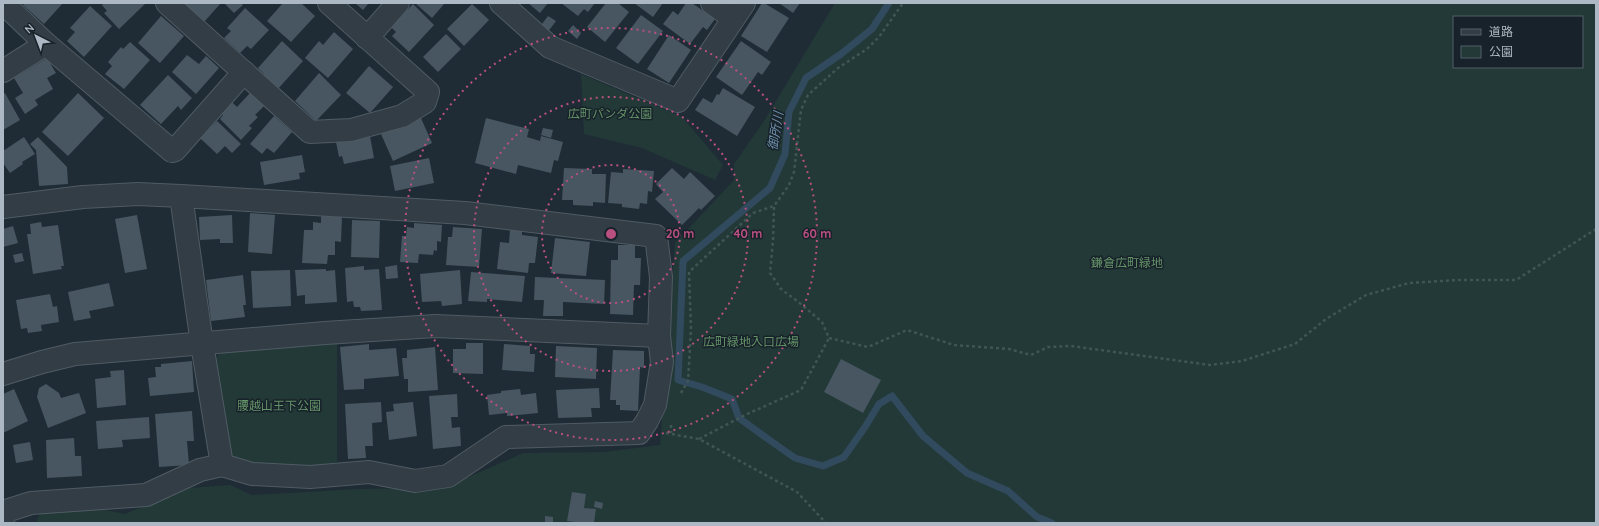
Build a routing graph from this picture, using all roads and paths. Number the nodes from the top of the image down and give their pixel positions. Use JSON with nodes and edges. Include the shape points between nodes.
{"nodes":[{"id":1,"x":3,"y":3,"type":"edge"},
{"id":2,"x":167,"y":3,"type":"edge"},
{"id":3,"x":329,"y":3,"type":"edge"},
{"id":4,"x":398,"y":3,"type":"edge"},
{"id":5,"x":501,"y":3,"type":"edge"},
{"id":6,"x":712,"y":3,"type":"edge"},
{"id":7,"x":903,"y":3,"type":"edge"},
{"id":8,"x":738,"y":10,"type":"edge"},
{"id":9,"x":368,"y":38,"type":"junction"},
{"id":10,"x":46,"y":44,"type":"junction"},
{"id":11,"x":3,"y":71,"type":"edge"},
{"id":12,"x":244,"y":72,"type":"junction"},
{"id":13,"x":181,"y":196,"type":"junction"},
{"id":14,"x":774,"y":206,"type":"junction"},
{"id":15,"x":3,"y":207,"type":"edge"},
{"id":16,"x":1596,"y":229,"type":"edge"},
{"id":17,"x":659,"y":336,"type":"junction"},
{"id":18,"x":829,"y":338,"type":"junction"},
{"id":19,"x":202,"y":344,"type":"junction"},
{"id":20,"x":3,"y":374,"type":"edge"},
{"id":21,"x":677,"y":399,"type":"dead end"},
{"id":22,"x":671,"y":421,"type":"dead end"},
{"id":23,"x":639,"y":433,"type":"junction"},
{"id":24,"x":671,"y":433,"type":"junction"},
{"id":25,"x":699,"y":439,"type":"junction"},
{"id":26,"x":222,"y":465,"type":"junction"},
{"id":27,"x":3,"y":517,"type":"edge"},
{"id":28,"x":826,"y":523,"type":"edge"}],
"edges":[{"from":1,"to":10,"type":"street"},
{"from":2,"to":12,"type":"street"},
{"from":3,"to":9,"type":"street"},
{"from":4,"to":9,"type":"street"},
{"from":5,"to":8,"type":"street","via":[[550,47],[678,102]]},
{"from":6,"to":8,"type":"street"},
{"from":7,"to":14,"type":"path","via":[[867,49],[838,68],[808,95],[801,110],[794,172],[789,186]]},
{"from":9,"to":12,"type":"street","via":[[428,92],[425,102],[402,116],[351,130],[310,132]]},
{"from":10,"to":11,"type":"street"},
{"from":10,"to":12,"type":"street","via":[[172,151]]},
{"from":13,"to":15,"type":"street","via":[[138,194],[83,197]]},
{"from":13,"to":17,"type":"street","via":[[465,213],[656,236],[661,277]]},
{"from":13,"to":19,"type":"street"},
{"from":14,"to":18,"type":"path","via":[[770,273],[781,289],[822,322]]},
{"from":14,"to":21,"type":"path","via":[[753,213],[689,272],[691,329],[688,381]]},
{"from":16,"to":18,"type":"path","via":[[1516,280],[1410,283],[1366,295],[1326,318],[1295,344],[1242,361],[1210,365],[1071,346],[1048,347],[1031,355],[1009,349],[954,345],[907,330],[868,347]]},
{"from":17,"to":19,"type":"street","via":[[435,326]]},
{"from":17,"to":23,"type":"street","via":[[662,362],[655,405]]},
{"from":18,"to":25,"type":"path","via":[[801,390]]},
{"from":19,"to":20,"type":"street","via":[[75,354]]},
{"from":19,"to":26,"type":"street"},
{"from":22,"to":24,"type":"path"},
{"from":23,"to":24,"type":"path"},
{"from":23,"to":26,"type":"street","via":[[506,437],[448,476],[415,481],[369,472],[310,477],[252,474]]},
{"from":24,"to":25,"type":"path"},
{"from":25,"to":28,"type":"path","via":[[797,492]]},
{"from":26,"to":27,"type":"street","via":[[200,470],[146,495],[31,503],[9,510]]}]}
